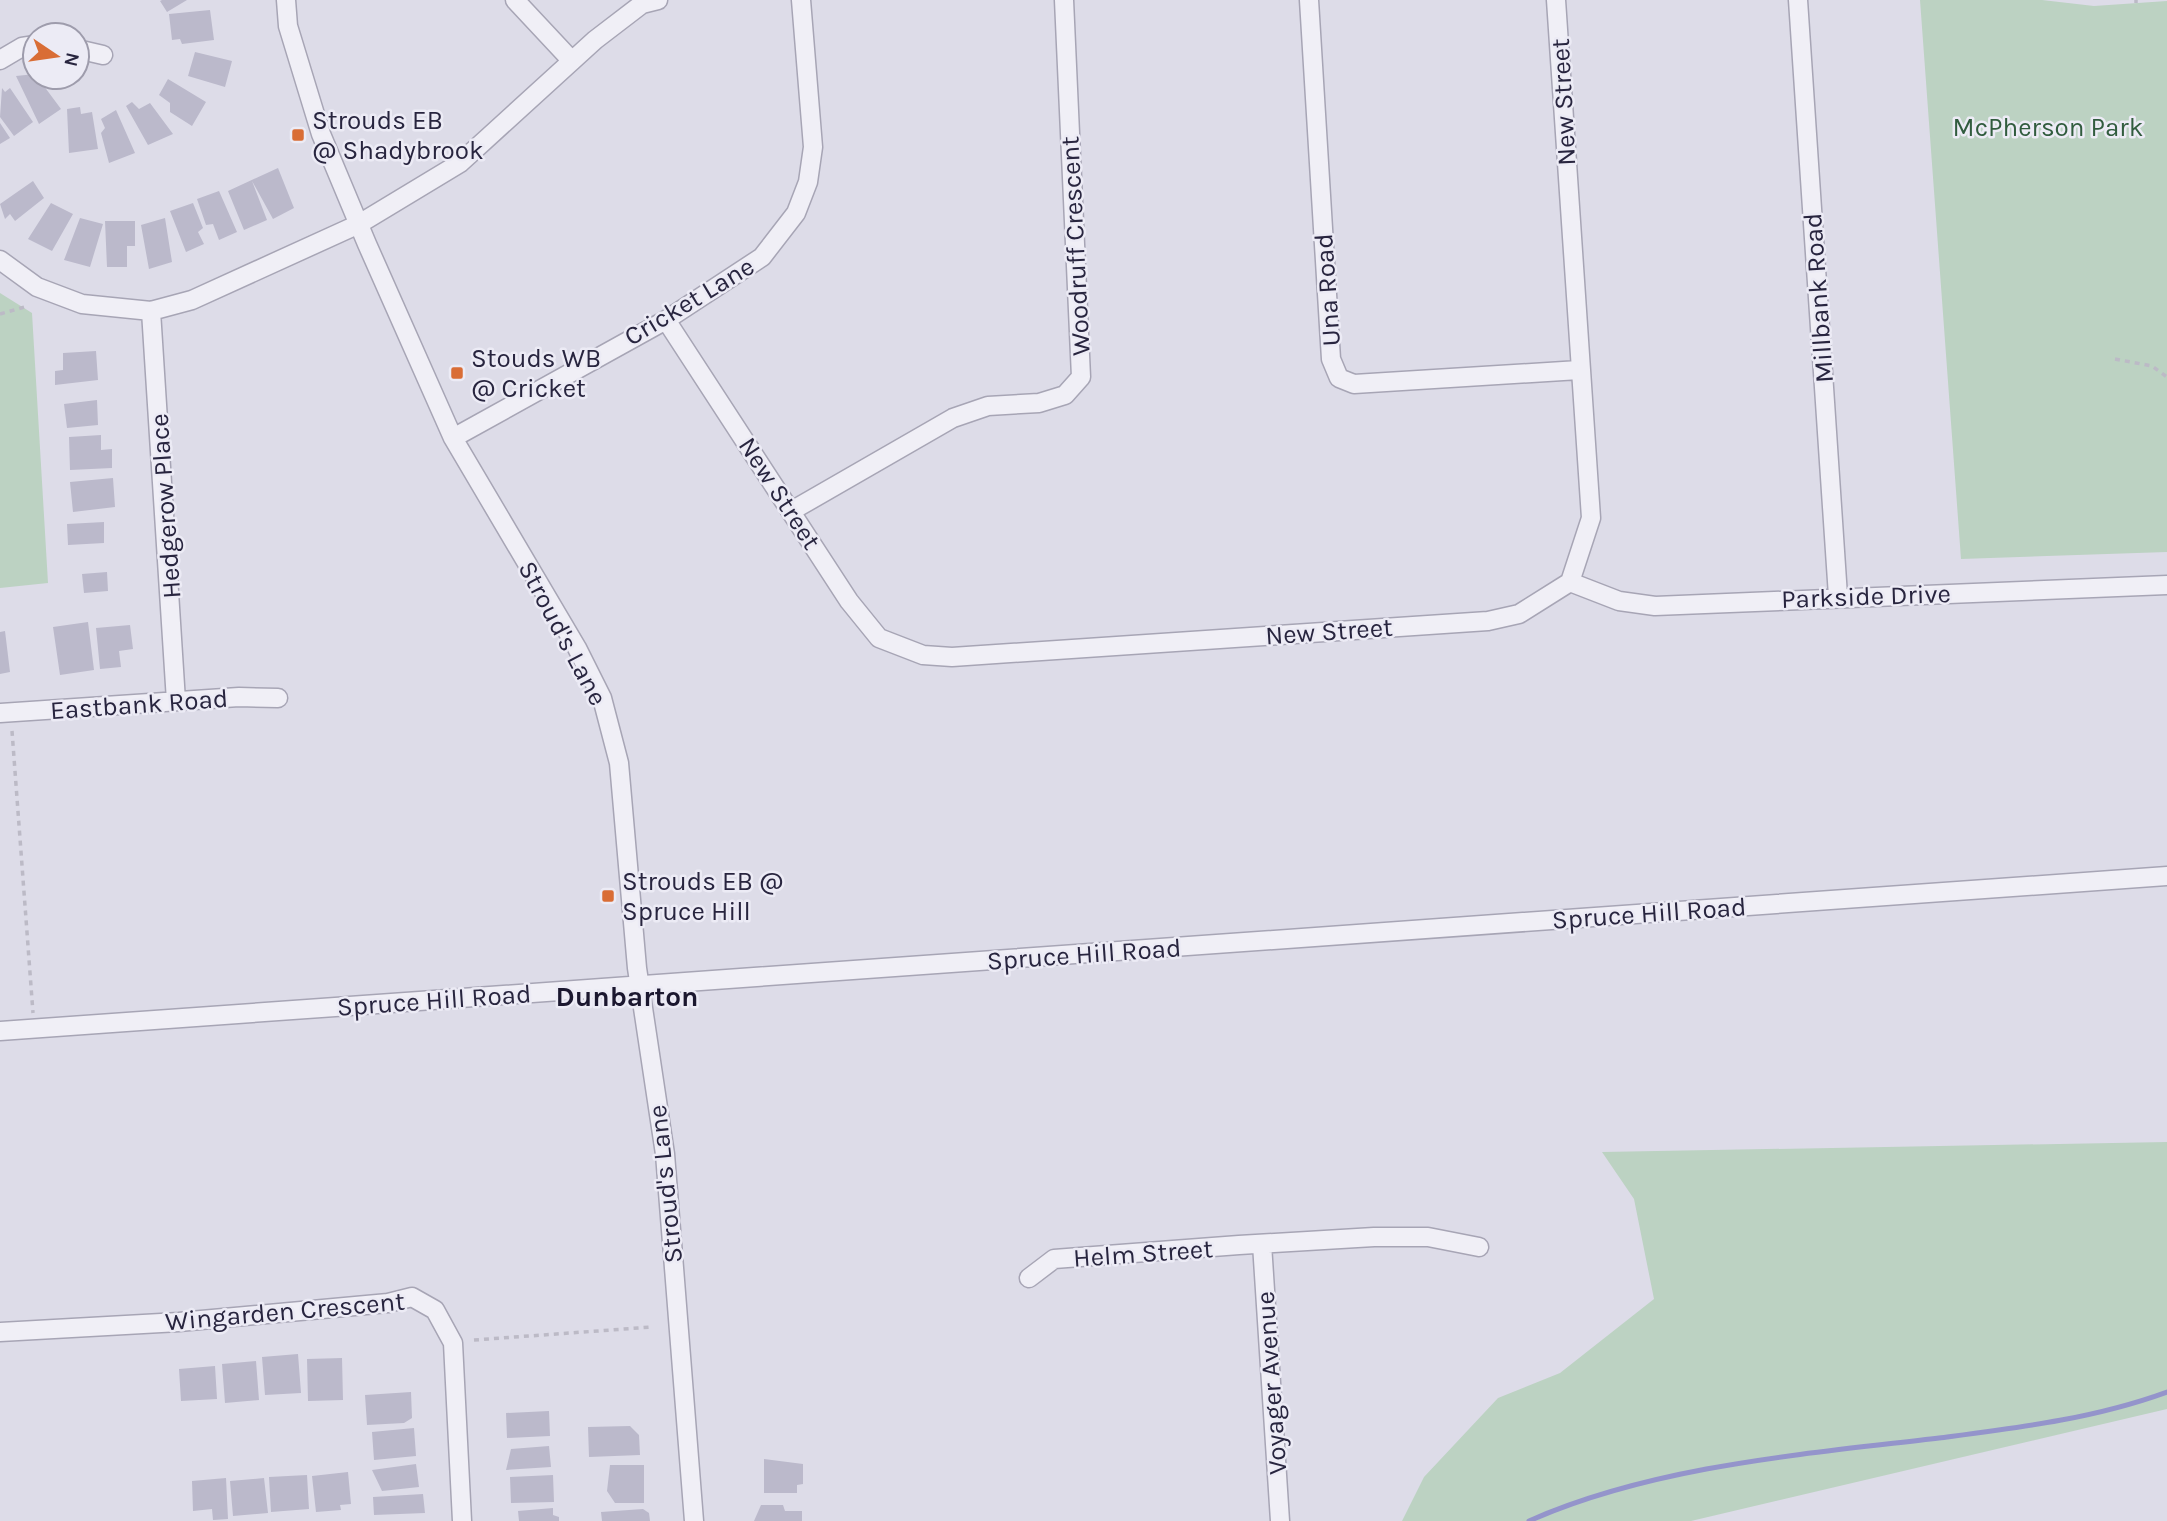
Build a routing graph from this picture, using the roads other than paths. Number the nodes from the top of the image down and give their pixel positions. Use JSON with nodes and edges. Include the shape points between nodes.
{"nodes":[{"id":1,"x":286,"y":0,"type":"edge"},
{"id":2,"x":515,"y":0,"type":"edge"},
{"id":3,"x":658,"y":0,"type":"edge"},
{"id":4,"x":801,"y":0,"type":"edge"},
{"id":5,"x":1064,"y":0,"type":"edge"},
{"id":6,"x":1309,"y":0,"type":"edge"},
{"id":7,"x":1556,"y":0,"type":"edge"},
{"id":8,"x":1798,"y":0,"type":"edge"},
{"id":9,"x":21,"y":48,"type":"edge"},
{"id":10,"x":91,"y":52,"type":"edge"},
{"id":11,"x":103,"y":55,"type":"dead end"},
{"id":12,"x":0,"y":60,"type":"edge"},
{"id":13,"x":572,"y":61,"type":"junction"},
{"id":14,"x":359,"y":224,"type":"junction"},
{"id":15,"x":0,"y":260,"type":"edge"},
{"id":16,"x":151,"y":311,"type":"junction"},
{"id":17,"x":666,"y":320,"type":"junction"},
{"id":18,"x":1579,"y":370,"type":"junction"},
{"id":19,"x":453,"y":438,"type":"junction"},
{"id":20,"x":793,"y":510,"type":"junction"},
{"id":21,"x":1570,"y":582,"type":"junction"},
{"id":22,"x":2167,"y":585,"type":"edge"},
{"id":23,"x":1838,"y":596,"type":"junction"},
{"id":24,"x":278,"y":698,"type":"dead end"},
{"id":25,"x":176,"y":701,"type":"junction"},
{"id":26,"x":5,"y":713,"type":"edge"},
{"id":27,"x":2167,"y":876,"type":"edge"},
{"id":28,"x":641,"y":984,"type":"junction"},
{"id":29,"x":0,"y":1031,"type":"edge"},
{"id":30,"x":1262,"y":1244,"type":"junction"},
{"id":31,"x":1479,"y":1247,"type":"dead end"},
{"id":32,"x":1029,"y":1278,"type":"dead end"},
{"id":33,"x":0,"y":1332,"type":"edge"},
{"id":34,"x":462,"y":1521,"type":"edge"},
{"id":35,"x":694,"y":1521,"type":"edge"},
{"id":36,"x":1280,"y":1521,"type":"edge"}],
"edges":[{"from":1,"to":14,"type":"street","name":"Stroud's Lane","via":[[288,26],[321,134]]},
{"from":2,"to":13,"type":"street"},
{"from":3,"to":13,"type":"street","via":[[642,4]]},
{"from":4,"to":17,"type":"street","name":"Cricket Lane","via":[[813,147],[808,182],[796,213],[762,257]]},
{"from":5,"to":20,"type":"street","name":"Woodruff Crescent","via":[[1081,377],[1065,395],[1039,403],[988,406],[953,418]]},
{"from":6,"to":18,"type":"street","name":"Una Road","via":[[1331,359],[1339,378],[1354,384]]},
{"from":7,"to":18,"type":"street","name":"New Street"},
{"from":8,"to":23,"type":"street","name":"Millbank Road"},
{"from":9,"to":12,"type":"street"},
{"from":10,"to":11,"type":"street"},
{"from":13,"to":14,"type":"street","via":[[460,163]]},
{"from":14,"to":16,"type":"street","via":[[192,300]]},
{"from":14,"to":19,"type":"street","name":"Stroud's Lane"},
{"from":15,"to":16,"type":"street","via":[[37,287],[82,304]]},
{"from":16,"to":25,"type":"street","name":"Hedgerow Place"},
{"from":17,"to":19,"type":"street","name":"Cricket Lane"},
{"from":17,"to":20,"type":"street","name":"New Street"},
{"from":18,"to":21,"type":"street","name":"New Street","via":[[1591,519]]},
{"from":19,"to":28,"type":"street","name":"Stroud's Lane","via":[[578,648],[602,698],[620,763]]},
{"from":20,"to":21,"type":"street","name":"New Street","via":[[849,601],[880,638],[923,655],[951,657],[1488,621],[1519,614]]},
{"from":21,"to":23,"type":"street","name":"Parkside Drive","via":[[1619,601],[1656,606]]},
{"from":22,"to":23,"type":"street","name":"Parkside Drive"},
{"from":24,"to":25,"type":"street","name":"Eastbank Road"},
{"from":25,"to":26,"type":"street","name":"Eastbank Road"},
{"from":27,"to":28,"type":"street","name":"Spruce Hill Road"},
{"from":28,"to":29,"type":"street","name":"Spruce Hill Road"},
{"from":28,"to":35,"type":"street","name":"Stroud's Lane","via":[[665,1154]]},
{"from":30,"to":31,"type":"street","name":"Helm Street","via":[[1414,1237]]},
{"from":30,"to":32,"type":"street","name":"Helm Street","via":[[1054,1259]]},
{"from":30,"to":36,"type":"street","name":"Voyager Avenue"},
{"from":33,"to":34,"type":"street","name":"Wingarden Crescent","via":[[179,1322],[363,1306],[412,1297],[435,1310],[453,1343]]}]}
